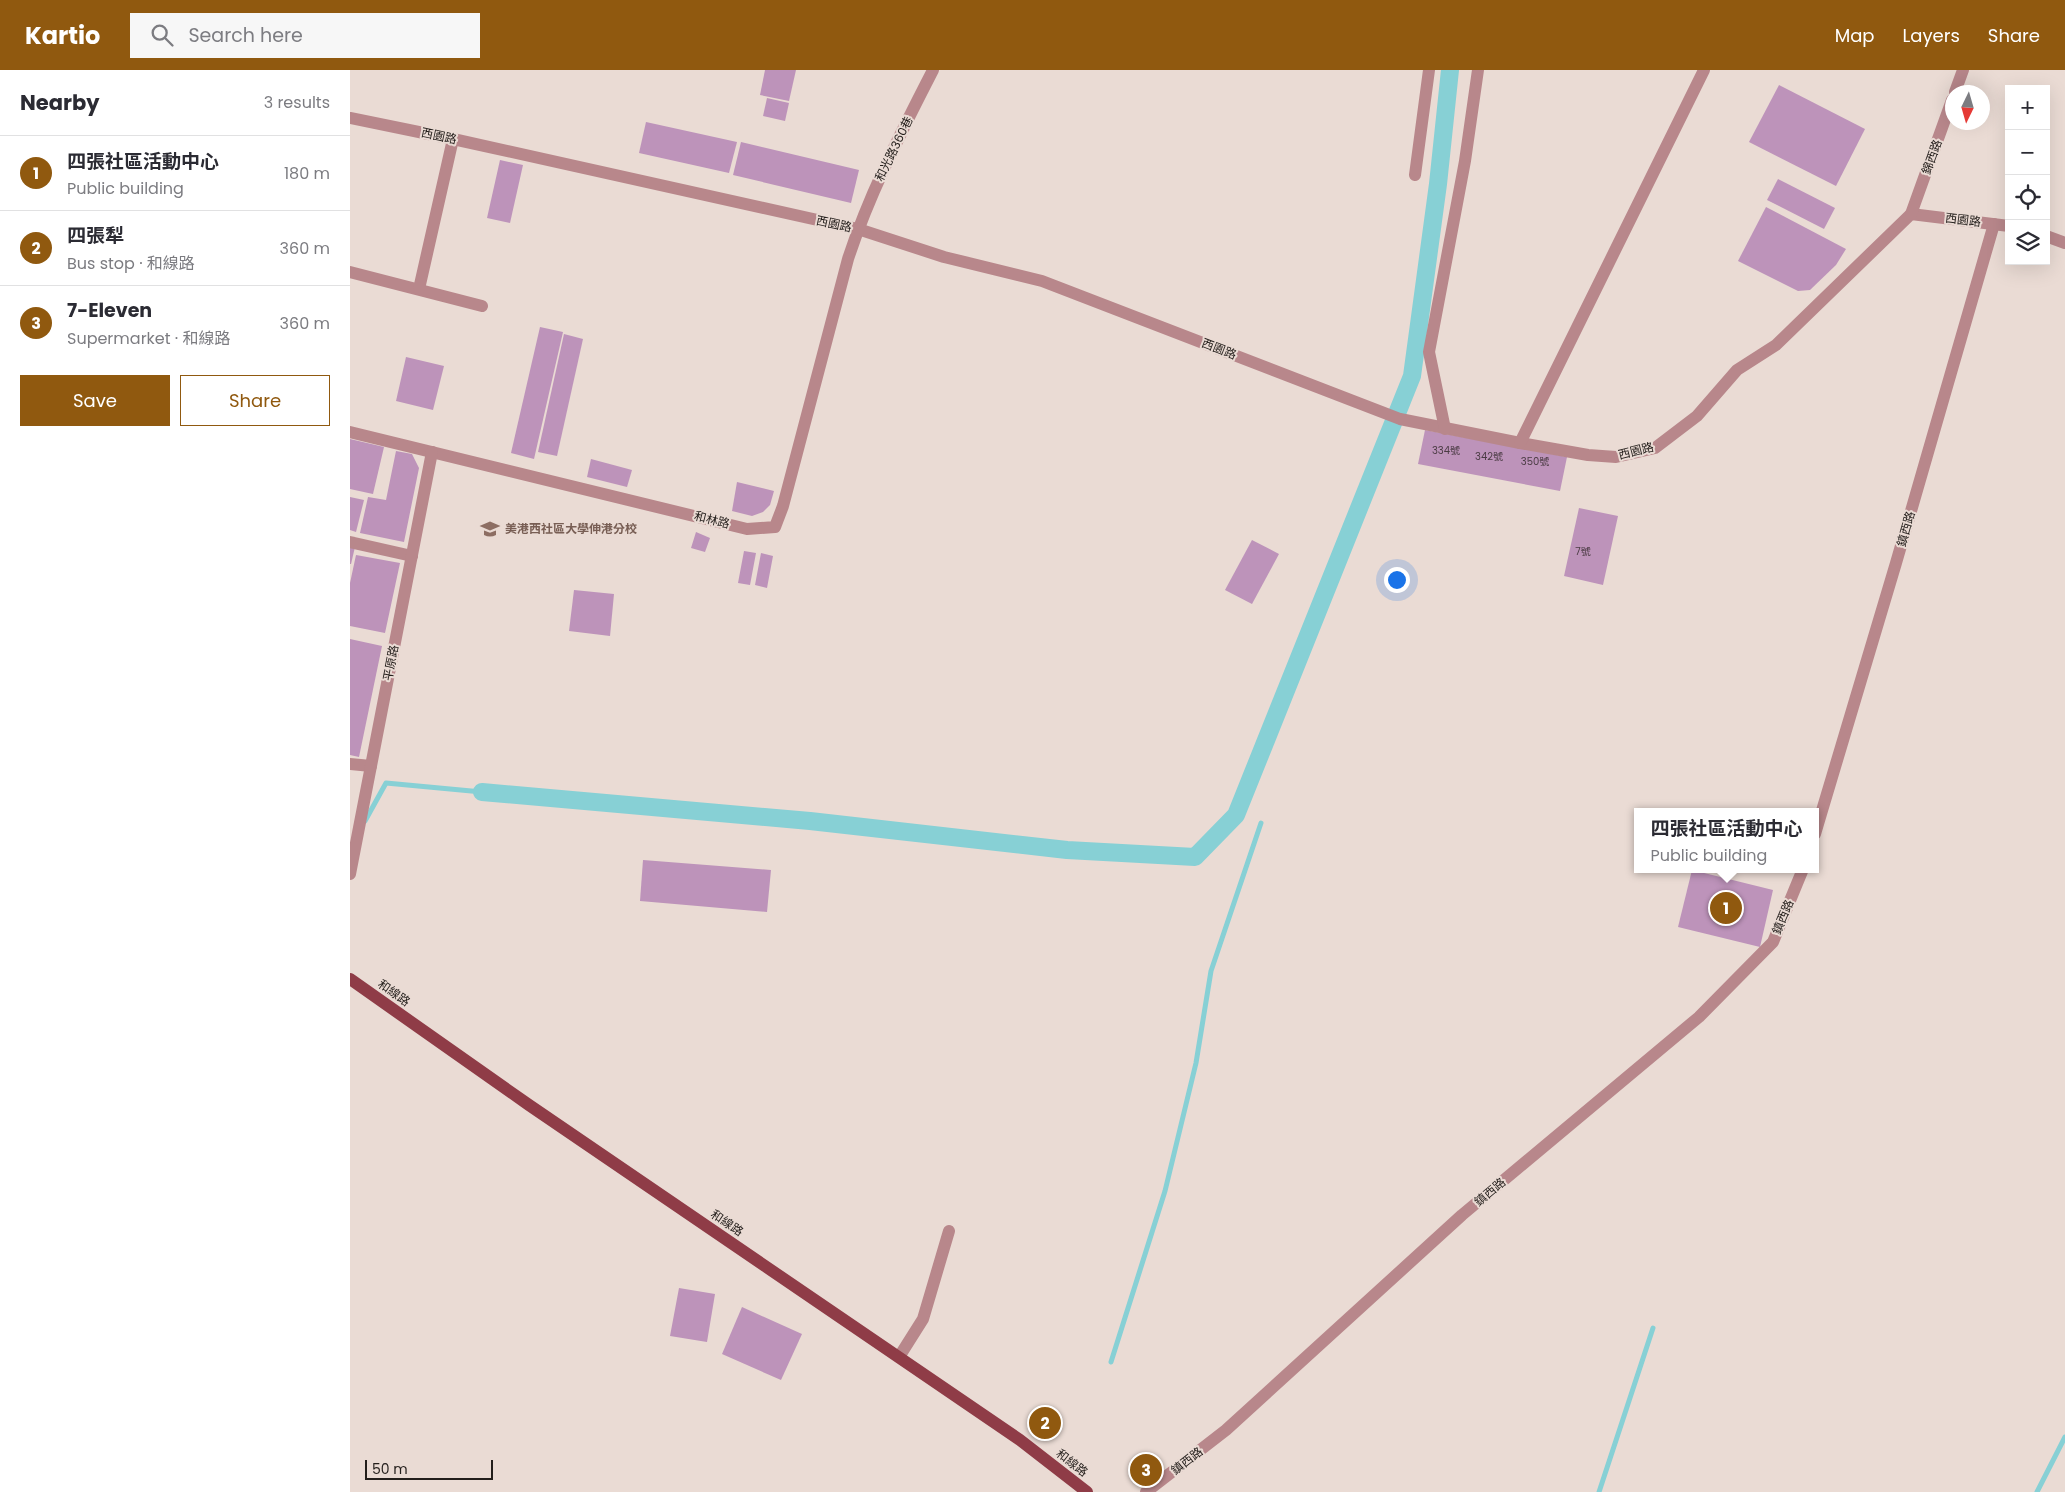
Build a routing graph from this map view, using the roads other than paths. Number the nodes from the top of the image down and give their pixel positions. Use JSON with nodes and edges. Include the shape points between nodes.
{"nodes":[{"id":1,"x":933,"y":70,"type":"edge"},
{"id":2,"x":1429,"y":70,"type":"edge"},
{"id":3,"x":1478,"y":70,"type":"edge"},
{"id":4,"x":1704,"y":70,"type":"edge"},
{"id":5,"x":1964,"y":70,"type":"edge"},
{"id":6,"x":1958,"y":85,"type":"edge"},
{"id":7,"x":350,"y":118,"type":"edge"},
{"id":8,"x":1945,"y":119,"type":"edge"},
{"id":9,"x":453,"y":138,"type":"junction"},
{"id":10,"x":1415,"y":175,"type":"dead end"},
{"id":11,"x":1911,"y":214,"type":"junction"},
{"id":12,"x":1994,"y":224,"type":"junction"},
{"id":13,"x":2005,"y":225,"type":"edge"},
{"id":14,"x":858,"y":229,"type":"junction"},
{"id":15,"x":2050,"y":237,"type":"edge"},
{"id":16,"x":2065,"y":243,"type":"edge"},
{"id":17,"x":350,"y":272,"type":"edge"},
{"id":18,"x":419,"y":289,"type":"junction"},
{"id":19,"x":482,"y":306,"type":"dead end"},
{"id":20,"x":1445,"y":429,"type":"junction"},
{"id":21,"x":350,"y":432,"type":"edge"},
{"id":22,"x":1520,"y":444,"type":"junction"},
{"id":23,"x":432,"y":452,"type":"junction"},
{"id":24,"x":350,"y":542,"type":"edge"},
{"id":25,"x":412,"y":556,"type":"junction"},
{"id":26,"x":350,"y":764,"type":"edge"},
{"id":27,"x":371,"y":766,"type":"junction"},
{"id":28,"x":1819,"y":821,"type":"edge"},
{"id":29,"x":1800,"y":873,"type":"edge"},
{"id":30,"x":350,"y":874,"type":"edge"},
{"id":31,"x":350,"y":979,"type":"edge"},
{"id":32,"x":949,"y":1232,"type":"dead end"},
{"id":33,"x":899,"y":1357,"type":"junction"},
{"id":34,"x":1086,"y":1492,"type":"edge"},
{"id":35,"x":1146,"y":1492,"type":"edge"}],
"edges":[{"from":1,"to":14,"type":"street","name":"和光路360巷","via":[[888,157]]},
{"from":2,"to":10,"type":"street"},
{"from":3,"to":20,"type":"street","via":[[1465,161],[1429,352]]},
{"from":4,"to":22,"type":"street"},
{"from":5,"to":6,"type":"street"},
{"from":7,"to":9,"type":"street","name":"西園路"},
{"from":8,"to":11,"type":"street","name":"錦西路"},
{"from":9,"to":14,"type":"street","name":"西園路"},
{"from":9,"to":18,"type":"street"},
{"from":11,"to":12,"type":"street","name":"西園路"},
{"from":11,"to":22,"type":"street","name":"西園路","via":[[1776,345],[1738,370],[1697,416],[1655,448],[1616,457]]},
{"from":12,"to":13,"type":"street","name":"西園路"},
{"from":12,"to":28,"type":"street","name":"鎮西路"},
{"from":14,"to":20,"type":"street","name":"西園路","via":[[944,257],[1042,280],[1400,419]]},
{"from":14,"to":23,"type":"street","name":"和林路","via":[[775,526],[747,529]]},
{"from":15,"to":16,"type":"street"},
{"from":17,"to":18,"type":"street"},
{"from":18,"to":19,"type":"street"},
{"from":20,"to":22,"type":"street","name":"西園路"},
{"from":21,"to":23,"type":"street","name":"和林路"},
{"from":23,"to":25,"type":"street","name":"平原路"},
{"from":24,"to":25,"type":"street"},
{"from":25,"to":27,"type":"street","name":"平原路"},
{"from":26,"to":27,"type":"street"},
{"from":27,"to":30,"type":"street","name":"平原路"},
{"from":29,"to":35,"type":"street","name":"鎮西路","via":[[1773,942],[1699,1017],[1462,1215],[1226,1430]]},
{"from":31,"to":33,"type":"main road","name":"和線路"},
{"from":32,"to":33,"type":"street","via":[[923,1319]]},
{"from":33,"to":34,"type":"main road","name":"和線路","via":[[1020,1440]]}]}
